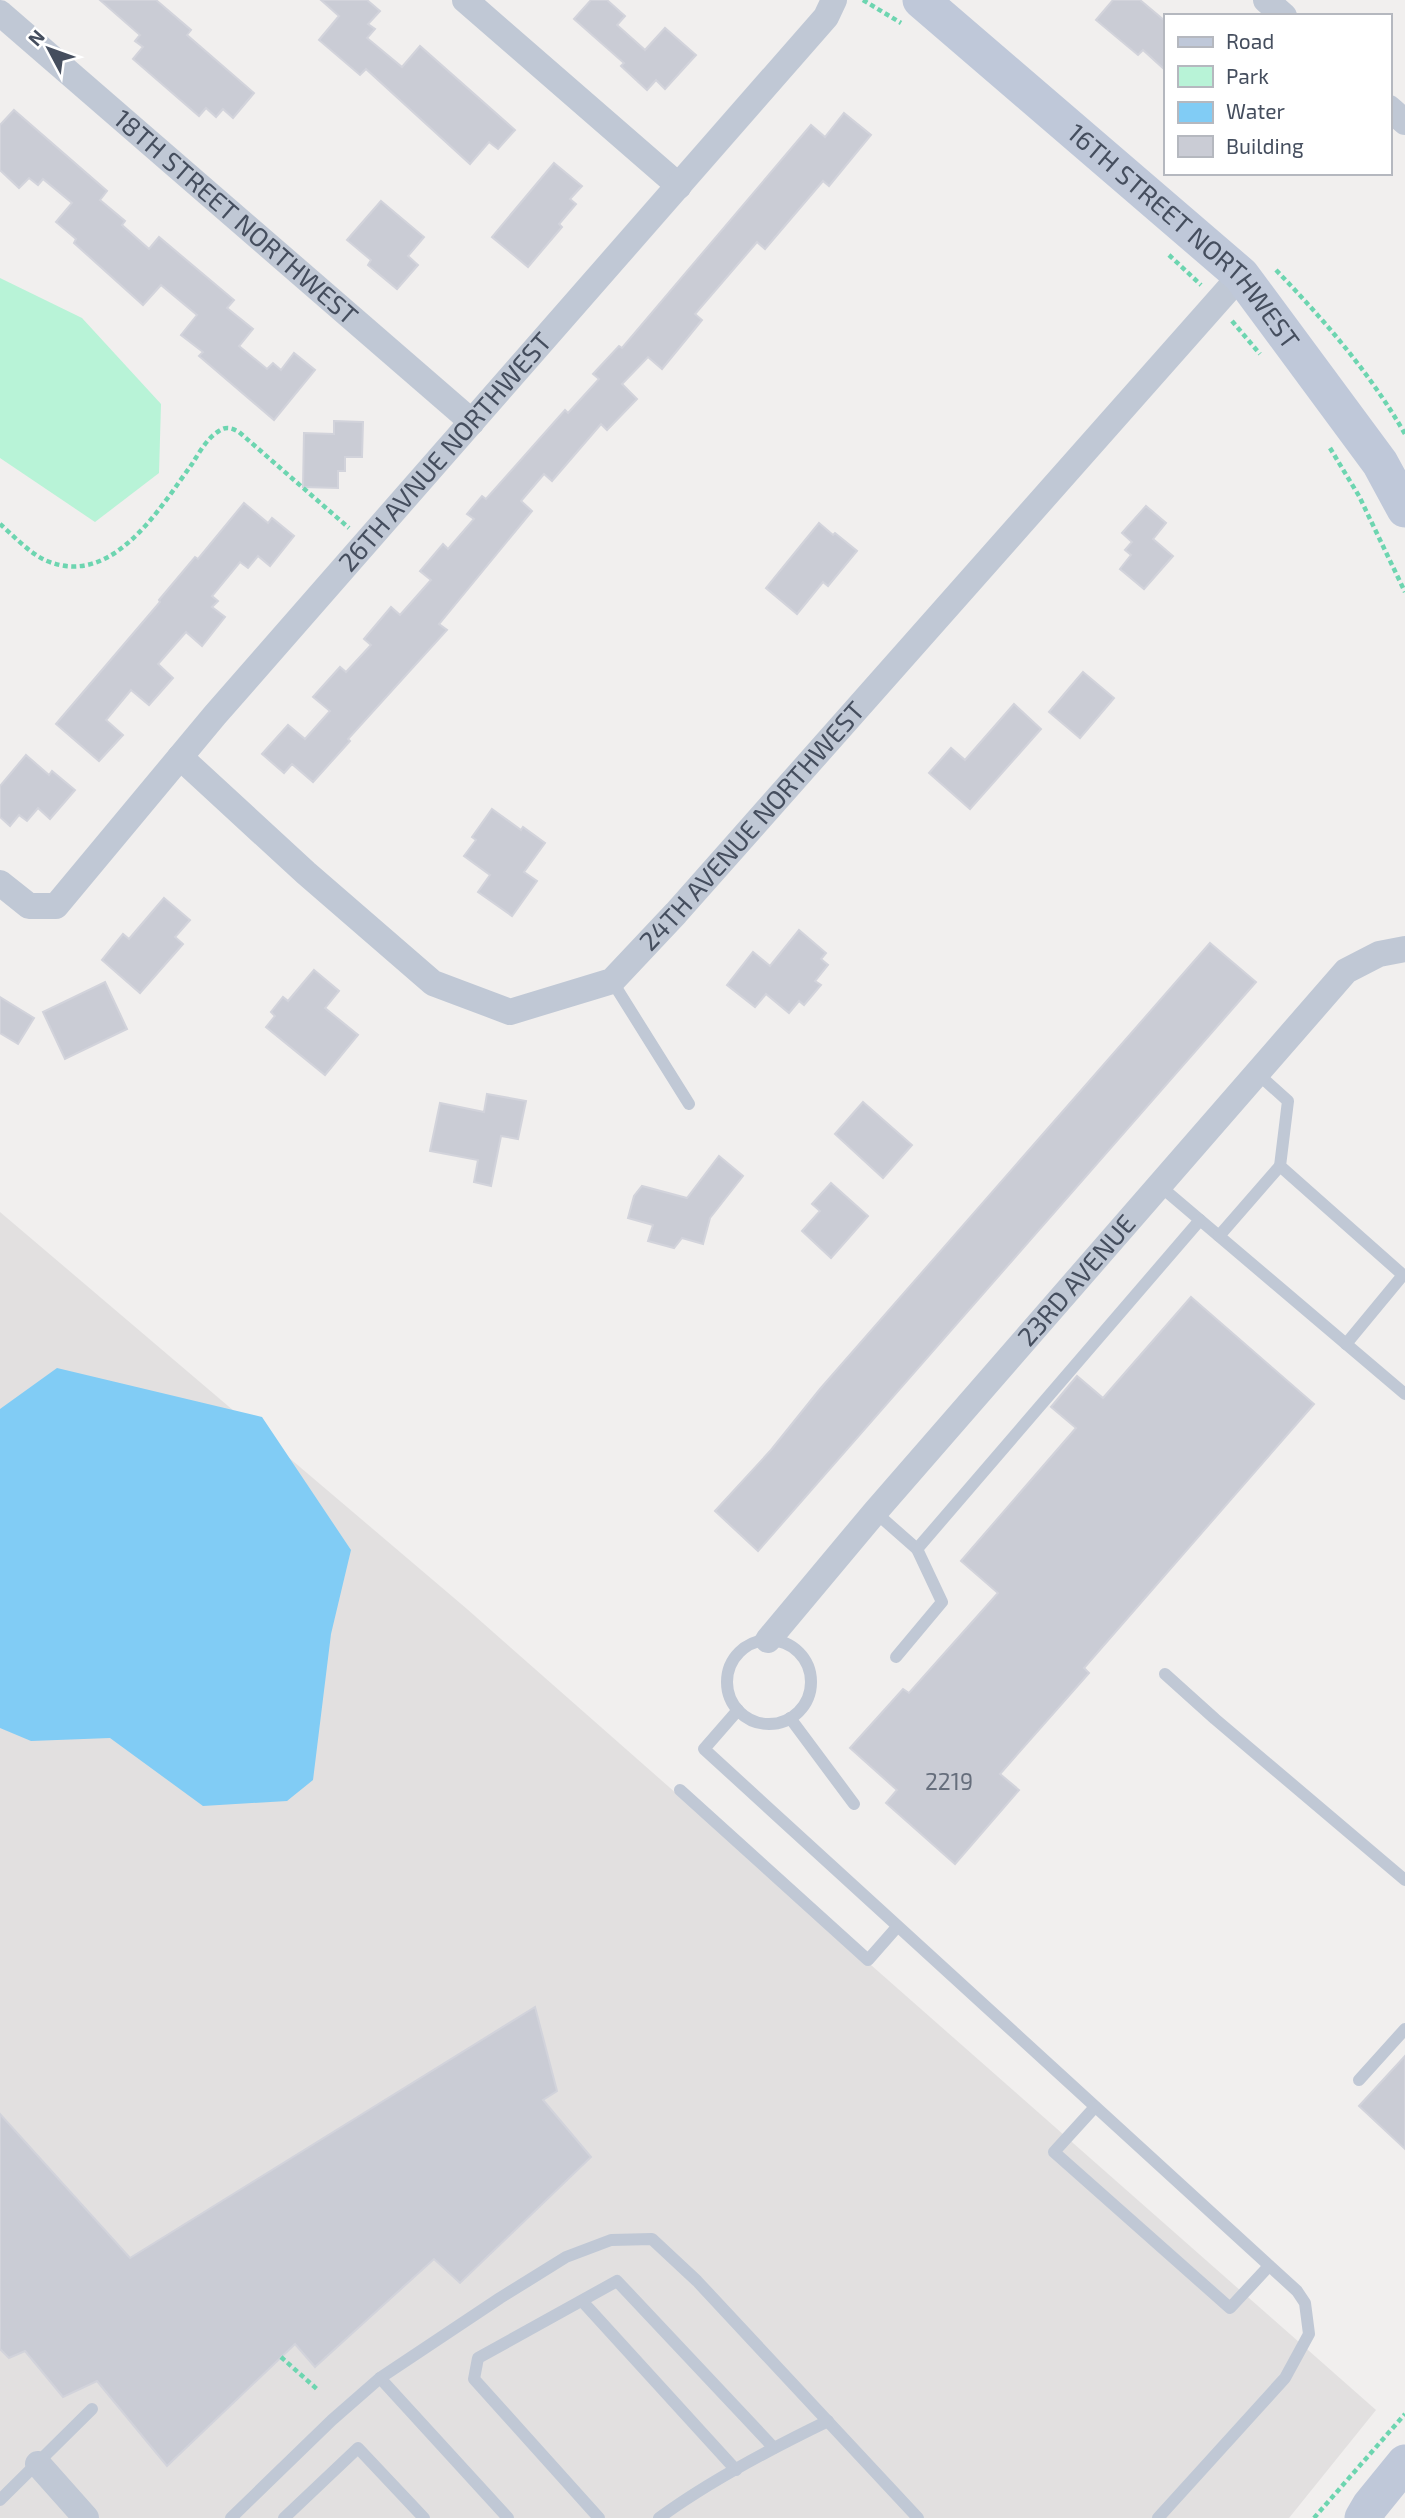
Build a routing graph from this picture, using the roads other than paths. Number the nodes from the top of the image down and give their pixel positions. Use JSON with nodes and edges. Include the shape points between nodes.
{"nodes":[{"id":1,"x":465,"y":0,"type":"edge"},
{"id":2,"x":834,"y":0,"type":"edge"},
{"id":3,"x":1266,"y":0,"type":"edge"},
{"id":4,"x":0,"y":13,"type":"edge"},
{"id":5,"x":914,"y":14,"type":"edge"},
{"id":6,"x":1282,"y":14,"type":"edge"},
{"id":7,"x":1391,"y":110,"type":"edge"},
{"id":8,"x":1405,"y":122,"type":"edge"},
{"id":9,"x":679,"y":186,"type":"junction"},
{"id":10,"x":1241,"y":275,"type":"junction"},
{"id":11,"x":472,"y":422,"type":"junction"},
{"id":12,"x":1405,"y":509,"type":"edge"},
{"id":13,"x":180,"y":757,"type":"junction"},
{"id":14,"x":0,"y":883,"type":"edge"},
{"id":15,"x":1405,"y":949,"type":"edge"},
{"id":16,"x":612,"y":981,"type":"junction"},
{"id":17,"x":1258,"y":1074,"type":"junction"},
{"id":18,"x":689,"y":1104,"type":"dead end"},
{"id":19,"x":1280,"y":1166,"type":"junction"},
{"id":20,"x":1160,"y":1186,"type":"junction"},
{"id":21,"x":1200,"y":1220,"type":"junction"},
{"id":22,"x":1219,"y":1236,"type":"junction"},
{"id":23,"x":1346,"y":1344,"type":"junction"},
{"id":24,"x":1405,"y":1394,"type":"edge"},
{"id":25,"x":875,"y":1512,"type":"junction"},
{"id":26,"x":917,"y":1549,"type":"junction"},
{"id":27,"x":768,"y":1640,"type":"junction"},
{"id":28,"x":896,"y":1657,"type":"dead end"},
{"id":29,"x":1165,"y":1674,"type":"dead end"},
{"id":30,"x":738,"y":1710,"type":"junction"},
{"id":31,"x":790,"y":1718,"type":"junction"},
{"id":32,"x":680,"y":1790,"type":"dead end"},
{"id":33,"x":854,"y":1804,"type":"dead end"},
{"id":34,"x":1404,"y":1877,"type":"edge"},
{"id":35,"x":897,"y":1927,"type":"junction"},
{"id":36,"x":1405,"y":2029,"type":"edge"},
{"id":37,"x":1359,"y":2080,"type":"dead end"},
{"id":38,"x":1095,"y":2107,"type":"junction"},
{"id":39,"x":1269,"y":2266,"type":"junction"},
{"id":40,"x":582,"y":2301,"type":"junction"},
{"id":41,"x":380,"y":2378,"type":"junction"},
{"id":42,"x":92,"y":2409,"type":"dead end"},
{"id":43,"x":828,"y":2421,"type":"junction"},
{"id":44,"x":774,"y":2448,"type":"junction"},
{"id":45,"x":1405,"y":2463,"type":"edge"},
{"id":46,"x":38,"y":2464,"type":"junction"},
{"id":47,"x":736,"y":2470,"type":"junction"},
{"id":48,"x":0,"y":2500,"type":"edge"},
{"id":49,"x":86,"y":2518,"type":"edge"},
{"id":50,"x":231,"y":2518,"type":"edge"},
{"id":51,"x":284,"y":2518,"type":"edge"},
{"id":52,"x":424,"y":2518,"type":"edge"},
{"id":53,"x":508,"y":2518,"type":"edge"},
{"id":54,"x":599,"y":2518,"type":"edge"},
{"id":55,"x":659,"y":2518,"type":"edge"},
{"id":56,"x":918,"y":2518,"type":"edge"},
{"id":57,"x":1158,"y":2518,"type":"edge"},
{"id":58,"x":1363,"y":2518,"type":"edge"}],
"edges":[{"from":1,"to":9,"type":"street"},
{"from":2,"to":9,"type":"street","name":"26TH AVNUE NORTHWEST","via":[[826,17]]},
{"from":3,"to":6,"type":"street"},
{"from":4,"to":11,"type":"street","name":"18TH STREET NORTHWEST"},
{"from":5,"to":10,"type":"street","name":"16TH STREET NORTHWEST"},
{"from":7,"to":8,"type":"street"},
{"from":9,"to":11,"type":"street","name":"26TH AVNUE NORTHWEST"},
{"from":10,"to":12,"type":"street","name":"16TH STREET NORTHWEST","via":[[1380,463]]},
{"from":10,"to":16,"type":"street","name":"24TH AVENUE NORTHWEST"},
{"from":11,"to":13,"type":"street","name":"26TH AVNUE NORTHWEST"},
{"from":13,"to":14,"type":"street","name":"26TH AVNUE NORTHWEST","via":[[56,906],[29,906]]},
{"from":13,"to":16,"type":"street","name":"24TH AVENUE NORTHWEST","via":[[433,983],[510,1012]]},
{"from":15,"to":17,"type":"street","name":"23RD AVENUE","via":[[1379,954],[1346,971]]},
{"from":16,"to":18,"type":"lane"},
{"from":17,"to":19,"type":"lane","via":[[1288,1101]]},
{"from":17,"to":20,"type":"street","name":"23RD AVENUE"},
{"from":19,"to":22,"type":"lane"},
{"from":19,"to":23,"type":"lane","via":[[1403,1275]]},
{"from":20,"to":21,"type":"lane"},
{"from":20,"to":25,"type":"street","name":"23RD AVENUE"},
{"from":21,"to":22,"type":"lane"},
{"from":21,"to":26,"type":"lane"},
{"from":22,"to":23,"type":"lane"},
{"from":23,"to":24,"type":"lane"},
{"from":25,"to":26,"type":"lane"},
{"from":25,"to":27,"type":"street","name":"23RD AVENUE"},
{"from":26,"to":28,"type":"lane","via":[[942,1602]]},
{"from":27,"to":30,"type":"lane","via":[[755,1642],[733,1659],[727,1685]]},
{"from":27,"to":31,"type":"lane","via":[[794,1648],[809,1670],[808,1697]]},
{"from":29,"to":34,"type":"lane"},
{"from":30,"to":31,"type":"lane","via":[[762,1723]]},
{"from":30,"to":35,"type":"lane","via":[[704,1749]]},
{"from":31,"to":33,"type":"lane"},
{"from":32,"to":35,"type":"lane","via":[[868,1960]]},
{"from":35,"to":38,"type":"lane"},
{"from":36,"to":37,"type":"lane"},
{"from":38,"to":39,"type":"lane"},
{"from":38,"to":39,"type":"lane","via":[[1054,2152],[1230,2308]]},
{"from":39,"to":57,"type":"lane","via":[[1305,2303],[1309,2334],[1284,2378]]},
{"from":40,"to":44,"type":"lane","via":[[617,2281]]},
{"from":40,"to":47,"type":"lane"},
{"from":40,"to":54,"type":"lane","via":[[478,2358],[474,2379]]},
{"from":41,"to":43,"type":"lane","via":[[566,2257],[611,2240],[652,2239]]},
{"from":41,"to":50,"type":"lane"},
{"from":41,"to":53,"type":"lane"},
{"from":42,"to":46,"type":"lane"},
{"from":43,"to":44,"type":"lane"},
{"from":43,"to":56,"type":"lane"},
{"from":44,"to":47,"type":"lane"},
{"from":45,"to":58,"type":"street"},
{"from":46,"to":48,"type":"lane"},
{"from":46,"to":49,"type":"street"},
{"from":47,"to":55,"type":"lane"},
{"from":51,"to":52,"type":"lane","via":[[358,2448]]}]}
